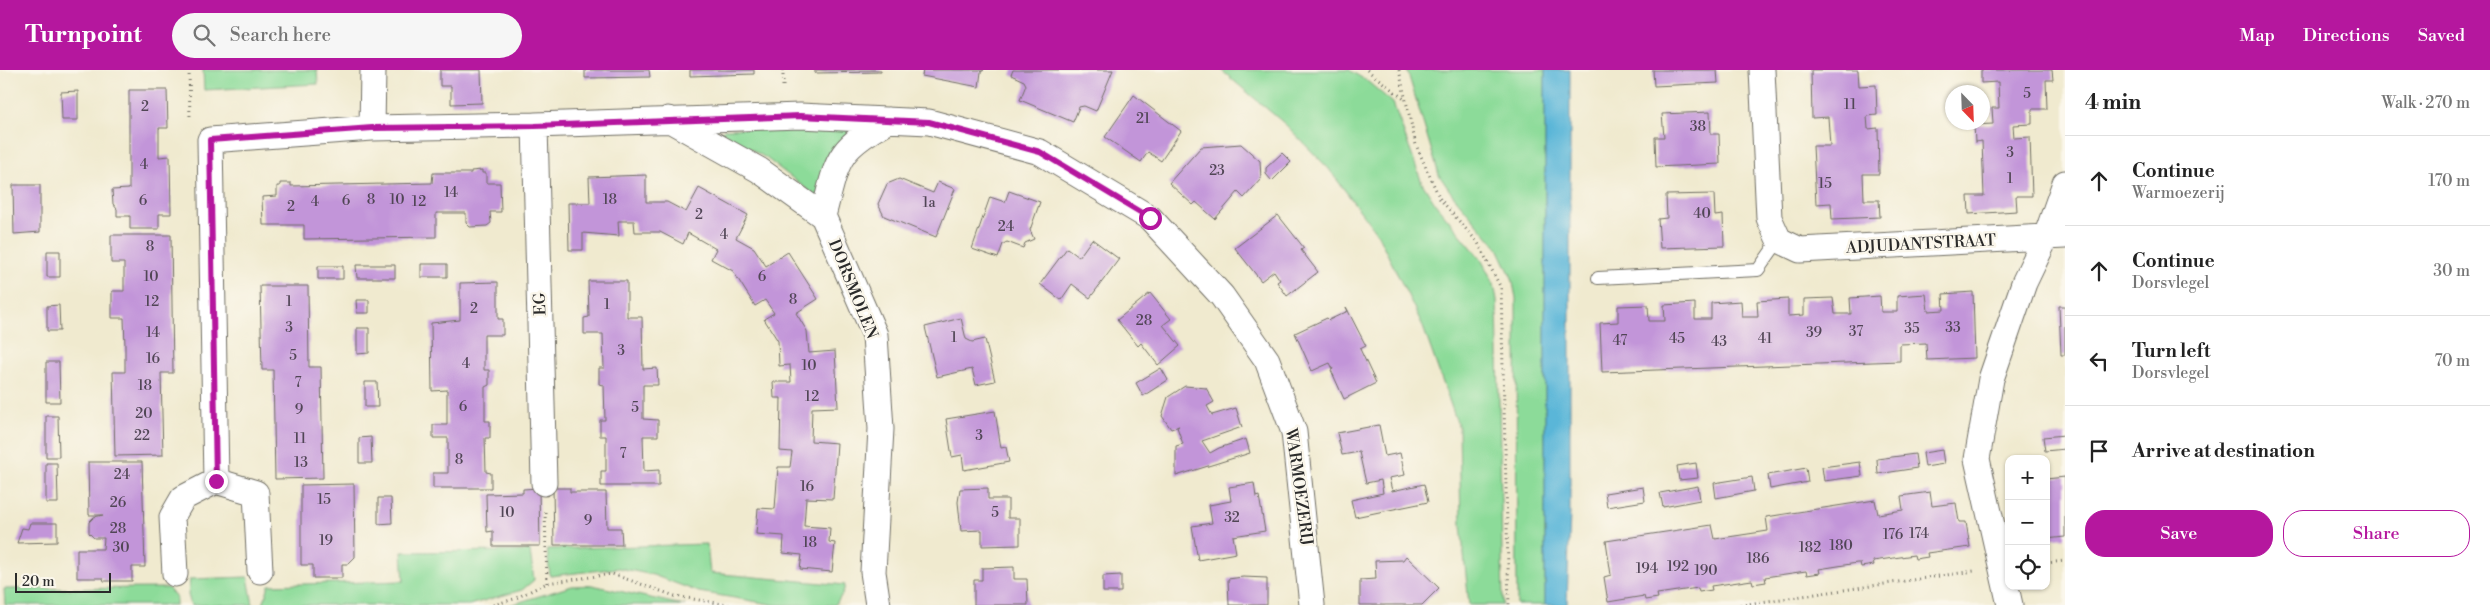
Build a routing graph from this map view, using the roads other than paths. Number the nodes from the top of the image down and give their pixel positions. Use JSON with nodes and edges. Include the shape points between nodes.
{"nodes":[{"id":1,"x":373,"y":70,"type":"edge"},
{"id":2,"x":1762,"y":70,"type":"edge"},
{"id":3,"x":668,"y":119,"type":"junction"},
{"id":4,"x":889,"y":120,"type":"junction"},
{"id":5,"x":535,"y":126,"type":"junction"},
{"id":6,"x":372,"y":128,"type":"junction"},
{"id":7,"x":2065,"y":183,"type":"edge"},
{"id":8,"x":823,"y":216,"type":"junction"},
{"id":9,"x":2055,"y":236,"type":"edge"},
{"id":10,"x":1779,"y":240,"type":"junction"},
{"id":11,"x":1598,"y":278,"type":"dead end"},
{"id":12,"x":216,"y":481,"type":"junction"},
{"id":13,"x":544,"y":483,"type":"road end"},
{"id":14,"x":260,"y":571,"type":"dead end"},
{"id":15,"x":175,"y":574,"type":"dead end"},
{"id":16,"x":878,"y":605,"type":"edge"},
{"id":17,"x":1312,"y":605,"type":"edge"},
{"id":18,"x":2010,"y":605,"type":"edge"}],
"edges":[{"from":1,"to":6,"type":"street"},
{"from":2,"to":10,"type":"street","via":[[1769,218]]},
{"from":3,"to":4,"type":"street","name":"WARMOEZERIJ","via":[[800,116]]},
{"from":3,"to":5,"type":"street","name":"WARMOEZERIJ"},
{"from":3,"to":8,"type":"street","via":[[760,170]]},
{"from":4,"to":8,"type":"street","via":[[848,146],[835,166]]},
{"from":4,"to":17,"type":"street","name":"WARMOEZERIJ","via":[[929,122],[1040,152],[1150,218],[1222,296],[1267,360],[1294,432]]},
{"from":5,"to":6,"type":"street","name":"WARMOEZERIJ"},
{"from":5,"to":13,"type":"street","name":"EG"},
{"from":6,"to":12,"type":"street","name":"WARMOEZERIJ","via":[[210,140]]},
{"from":7,"to":9,"type":"street"},
{"from":8,"to":16,"type":"street","name":"DORSMOLEN","via":[[875,335],[881,429],[873,572]]},
{"from":9,"to":10,"type":"street","name":"ADJUDANTSTRAAT","via":[[1800,250]]},
{"from":9,"to":18,"type":"street","via":[[2024,283],[1991,379],[1977,459]]},
{"from":10,"to":11,"type":"lane","via":[[1758,270]]},
{"from":12,"to":14,"type":"street","via":[[256,493]]},
{"from":12,"to":15,"type":"street","via":[[183,498],[172,517]]}]}
